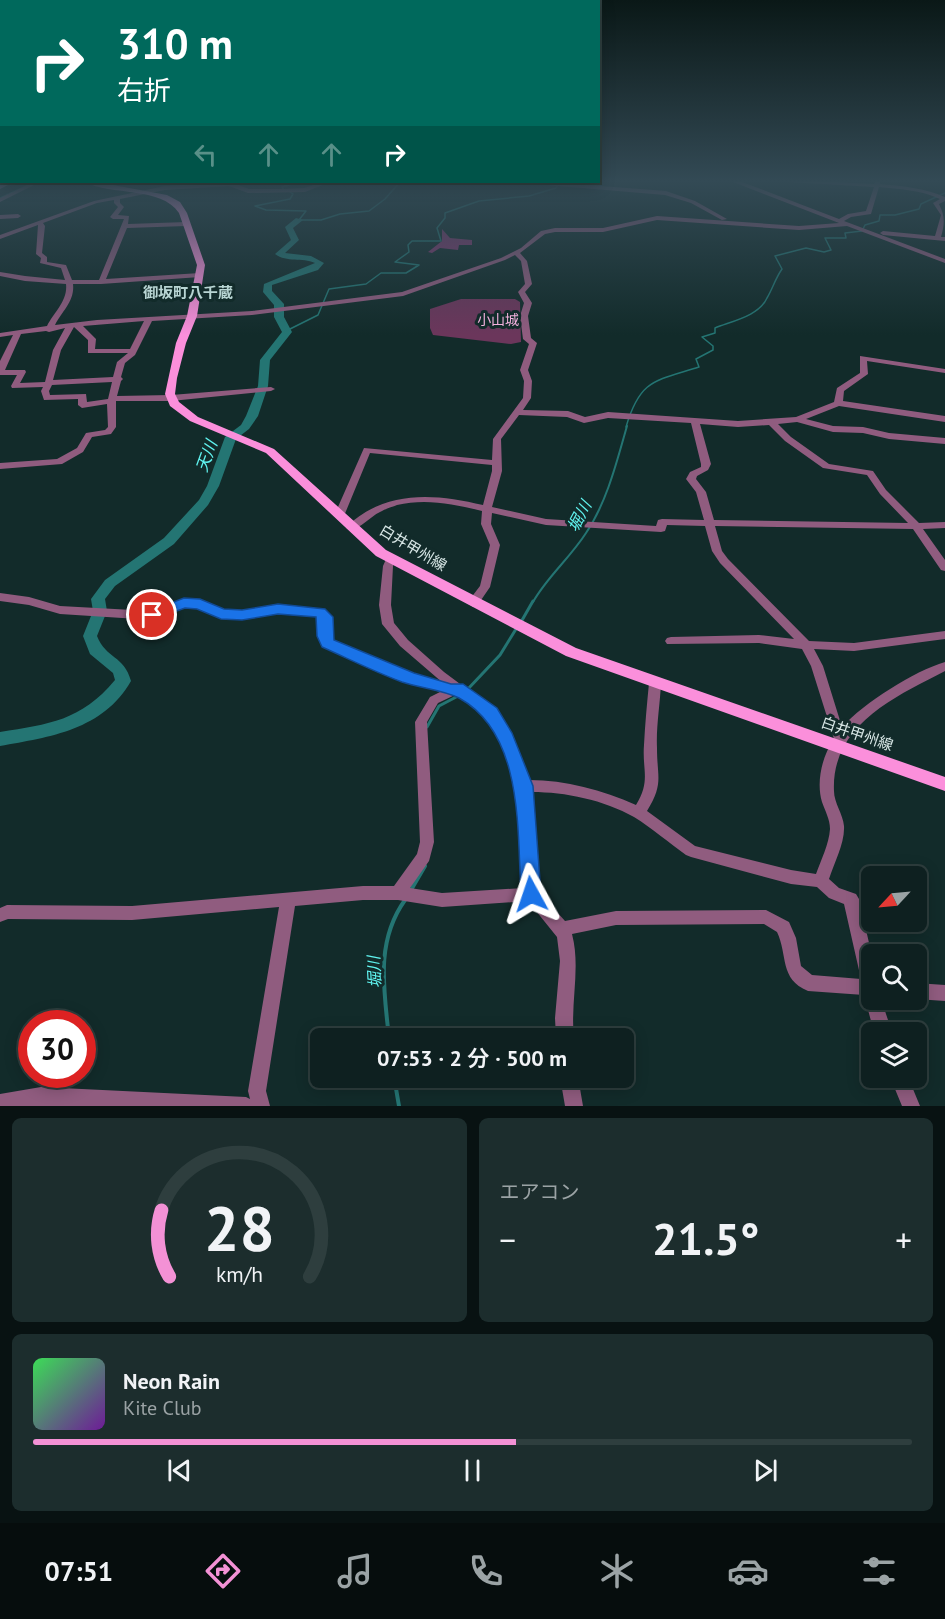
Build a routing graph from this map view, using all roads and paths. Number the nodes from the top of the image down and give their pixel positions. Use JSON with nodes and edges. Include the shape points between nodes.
{"nodes":[{"id":1,"x":17,"y":232,"type":"edge"},
{"id":2,"x":41,"y":232,"type":"edge"},
{"id":3,"x":123,"y":232,"type":"edge"},
{"id":4,"x":189,"y":232,"type":"edge"},
{"id":5,"x":545,"y":232,"type":"edge"},
{"id":6,"x":868,"y":232,"type":"edge"},
{"id":7,"x":873,"y":232,"type":"edge"},
{"id":8,"x":0,"y":237,"type":"edge"},
{"id":9,"x":941,"y":238,"type":"edge"},
{"id":10,"x":516,"y":252,"type":"junction"},
{"id":11,"x":945,"y":261,"type":"edge"},
{"id":12,"x":0,"y":274,"type":"edge"},
{"id":13,"x":200,"y":275,"type":"junction"},
{"id":14,"x":68,"y":281,"type":"junction"},
{"id":15,"x":101,"y":282,"type":"junction"},
{"id":16,"x":192,"y":316,"type":"junction"},
{"id":17,"x":149,"y":319,"type":"junction"},
{"id":18,"x":74,"y":326,"type":"junction"},
{"id":19,"x":49,"y":330,"type":"junction"},
{"id":20,"x":18,"y":333,"type":"junction"},
{"id":21,"x":0,"y":335,"type":"edge"},
{"id":22,"x":132,"y":351,"type":"junction"},
{"id":23,"x":945,"y":371,"type":"edge"},
{"id":24,"x":0,"y":373,"type":"edge"},
{"id":25,"x":119,"y":379,"type":"junction"},
{"id":26,"x":49,"y":384,"type":"junction"},
{"id":27,"x":271,"y":389,"type":"dead end"},
{"id":28,"x":171,"y":398,"type":"junction"},
{"id":29,"x":112,"y":400,"type":"junction"},
{"id":30,"x":838,"y":403,"type":"junction"},
{"id":31,"x":517,"y":412,"type":"junction"},
{"id":32,"x":945,"y":419,"type":"edge"},
{"id":33,"x":797,"y":420,"type":"junction"},
{"id":34,"x":695,"y":422,"type":"junction"},
{"id":35,"x":771,"y":422,"type":"junction"},
{"id":36,"x":945,"y":441,"type":"edge"},
{"id":37,"x":497,"y":463,"type":"junction"},
{"id":38,"x":0,"y":466,"type":"edge"},
{"id":39,"x":487,"y":507,"type":"junction"},
{"id":40,"x":339,"y":516,"type":"junction"},
{"id":41,"x":711,"y":523,"type":"junction"},
{"id":42,"x":915,"y":525,"type":"junction"},
{"id":43,"x":945,"y":525,"type":"edge"},
{"id":44,"x":351,"y":527,"type":"junction"},
{"id":45,"x":391,"y":560,"type":"junction"},
{"id":46,"x":945,"y":568,"type":"edge"},
{"id":47,"x":0,"y":597,"type":"edge"},
{"id":48,"x":474,"y":603,"type":"junction"},
{"id":49,"x":945,"y":635,"type":"edge"},
{"id":50,"x":670,"y":641,"type":"dead end"},
{"id":51,"x":806,"y":645,"type":"junction"},
{"id":52,"x":945,"y":666,"type":"edge"},
{"id":53,"x":655,"y":683,"type":"junction"},
{"id":54,"x":459,"y":691,"type":"junction"},
{"id":55,"x":837,"y":741,"type":"junction"},
{"id":56,"x":945,"y":784,"type":"edge"},
{"id":57,"x":524,"y":786,"type":"junction"},
{"id":58,"x":639,"y":813,"type":"junction"},
{"id":59,"x":821,"y":881,"type":"junction"},
{"id":60,"x":531,"y":894,"type":"junction"},
{"id":61,"x":406,"y":895,"type":"junction"},
{"id":62,"x":288,"y":900,"type":"junction"},
{"id":63,"x":4,"y":914,"type":"edge"},
{"id":64,"x":562,"y":929,"type":"junction"},
{"id":65,"x":861,"y":946,"type":"edge"},
{"id":66,"x":861,"y":991,"type":"edge"},
{"id":67,"x":927,"y":992,"type":"edge"},
{"id":68,"x":945,"y":993,"type":"edge"},
{"id":69,"x":564,"y":1028,"type":"edge"},
{"id":70,"x":572,"y":1088,"type":"edge"},
{"id":71,"x":903,"y":1088,"type":"edge"},
{"id":72,"x":0,"y":1103,"type":"edge"},
{"id":73,"x":246,"y":1106,"type":"edge"},
{"id":74,"x":261,"y":1106,"type":"edge"},
{"id":75,"x":574,"y":1106,"type":"edge"},
{"id":76,"x":910,"y":1106,"type":"edge"}],
"edges":[{"from":1,"to":8,"type":"street"},
{"from":2,"to":14,"type":"street","via":[[39,254],[44,257],[43,263],[64,266]]},
{"from":3,"to":15,"type":"street"},
{"from":4,"to":13,"type":"main road","via":[[200,259]]},
{"from":5,"to":10,"type":"street"},
{"from":6,"to":11,"type":"street"},
{"from":7,"to":9,"type":"street"},
{"from":10,"to":16,"type":"street","via":[[418,290],[271,311]]},
{"from":10,"to":31,"type":"street","via":[[524,261],[529,284],[521,292],[528,303],[524,316],[527,339],[533,343],[524,370],[527,398]]},
{"from":12,"to":14,"type":"street"},
{"from":13,"to":15,"type":"street"},
{"from":13,"to":16,"type":"main road"},
{"from":14,"to":15,"type":"street"},
{"from":14,"to":19,"type":"street","via":[[70,298]]},
{"from":16,"to":17,"type":"street"},
{"from":16,"to":28,"type":"main road","via":[[179,352]]},
{"from":17,"to":18,"type":"street"},
{"from":17,"to":22,"type":"street"},
{"from":18,"to":19,"type":"street"},
{"from":18,"to":22,"type":"street","via":[[92,339],[92,351]]},
{"from":18,"to":26,"type":"street","via":[[56,352]]},
{"from":19,"to":20,"type":"street"},
{"from":20,"to":21,"type":"street"},
{"from":20,"to":24,"type":"street"},
{"from":22,"to":25,"type":"street","via":[[121,362]]},
{"from":23,"to":30,"type":"street","via":[[863,358],[864,374],[840,390]]},
{"from":24,"to":26,"type":"street","via":[[22,372],[15,386]]},
{"from":25,"to":26,"type":"street"},
{"from":25,"to":29,"type":"street"},
{"from":26,"to":29,"type":"street","via":[[47,398],[83,396],[82,405]]},
{"from":27,"to":28,"type":"street"},
{"from":28,"to":29,"type":"street"},
{"from":28,"to":40,"type":"main road","name":"白井甲州線","via":[[184,414],[243,438],[280,459]]},
{"from":29,"to":38,"type":"street","via":[[112,427],[108,432],[89,435],[80,450],[49,464]]},
{"from":30,"to":32,"type":"street"},
{"from":30,"to":33,"type":"street"},
{"from":31,"to":34,"type":"street","via":[[568,414],[584,420],[608,415]]},
{"from":31,"to":37,"type":"street","via":[[497,439]]},
{"from":33,"to":35,"type":"street"},
{"from":33,"to":36,"type":"street","via":[[833,429]]},
{"from":34,"to":35,"type":"street"},
{"from":34,"to":41,"type":"street","via":[[706,464],[691,479],[701,492]]},
{"from":35,"to":42,"type":"street","via":[[826,466],[870,473]]},
{"from":37,"to":39,"type":"street"},
{"from":37,"to":40,"type":"street","via":[[367,450]]},
{"from":39,"to":41,"type":"street","via":[[530,519],[592,525],[661,529],[662,522]]},
{"from":39,"to":44,"type":"street","via":[[450,500],[410,501],[376,510]]},
{"from":39,"to":48,"type":"street","via":[[486,524],[495,544],[485,587]]},
{"from":40,"to":44,"type":"main road","name":"白井甲州線"},
{"from":41,"to":42,"type":"street"},
{"from":41,"to":51,"type":"street","via":[[717,551],[724,561]]},
{"from":42,"to":43,"type":"street"},
{"from":42,"to":46,"type":"street"},
{"from":44,"to":45,"type":"main road","name":"白井甲州線"},
{"from":45,"to":48,"type":"main road","name":"白井甲州線"},
{"from":45,"to":54,"type":"street","via":[[385,605],[388,624]]},
{"from":47,"to":54,"type":"street","via":[[111,613],[152,615],[184,603],[200,604],[221,614],[278,609],[320,613],[326,617],[324,636],[328,644],[409,678]]},
{"from":48,"to":53,"type":"main road","name":"白井甲州線","via":[[571,652]]},
{"from":49,"to":51,"type":"street","via":[[854,647]]},
{"from":50,"to":51,"type":"street","via":[[759,639]]},
{"from":51,"to":55,"type":"street","via":[[817,666]]},
{"from":52,"to":55,"type":"street","via":[[892,693]]},
{"from":53,"to":55,"type":"main road","name":"白井甲州線"},
{"from":53,"to":58,"type":"street","via":[[650,739],[653,780]]},
{"from":54,"to":57,"type":"street","via":[[496,720]]},
{"from":54,"to":61,"type":"street","via":[[435,700],[421,722],[427,842]]},
{"from":55,"to":56,"type":"main road","name":"白井甲州線"},
{"from":55,"to":59,"type":"street","via":[[828,763],[827,792],[837,828]]},
{"from":57,"to":58,"type":"street","via":[[551,786],[587,794]]},
{"from":57,"to":60,"type":"street"},
{"from":58,"to":59,"type":"street","via":[[691,852]]},
{"from":59,"to":65,"type":"street","via":[[834,893],[851,899]]},
{"from":60,"to":61,"type":"street","via":[[442,900]]},
{"from":60,"to":64,"type":"street"},
{"from":61,"to":62,"type":"street","via":[[363,893]]},
{"from":62,"to":63,"type":"street","via":[[132,913]]},
{"from":62,"to":74,"type":"street","via":[[257,1091]]},
{"from":64,"to":66,"type":"street","via":[[616,918],[766,917],[783,927],[794,970],[808,983]]},
{"from":64,"to":69,"type":"street","via":[[568,961]]},
{"from":67,"to":68,"type":"street"},
{"from":70,"to":75,"type":"street"},
{"from":71,"to":76,"type":"street"},
{"from":72,"to":73,"type":"street","via":[[41,1096]]}]}
